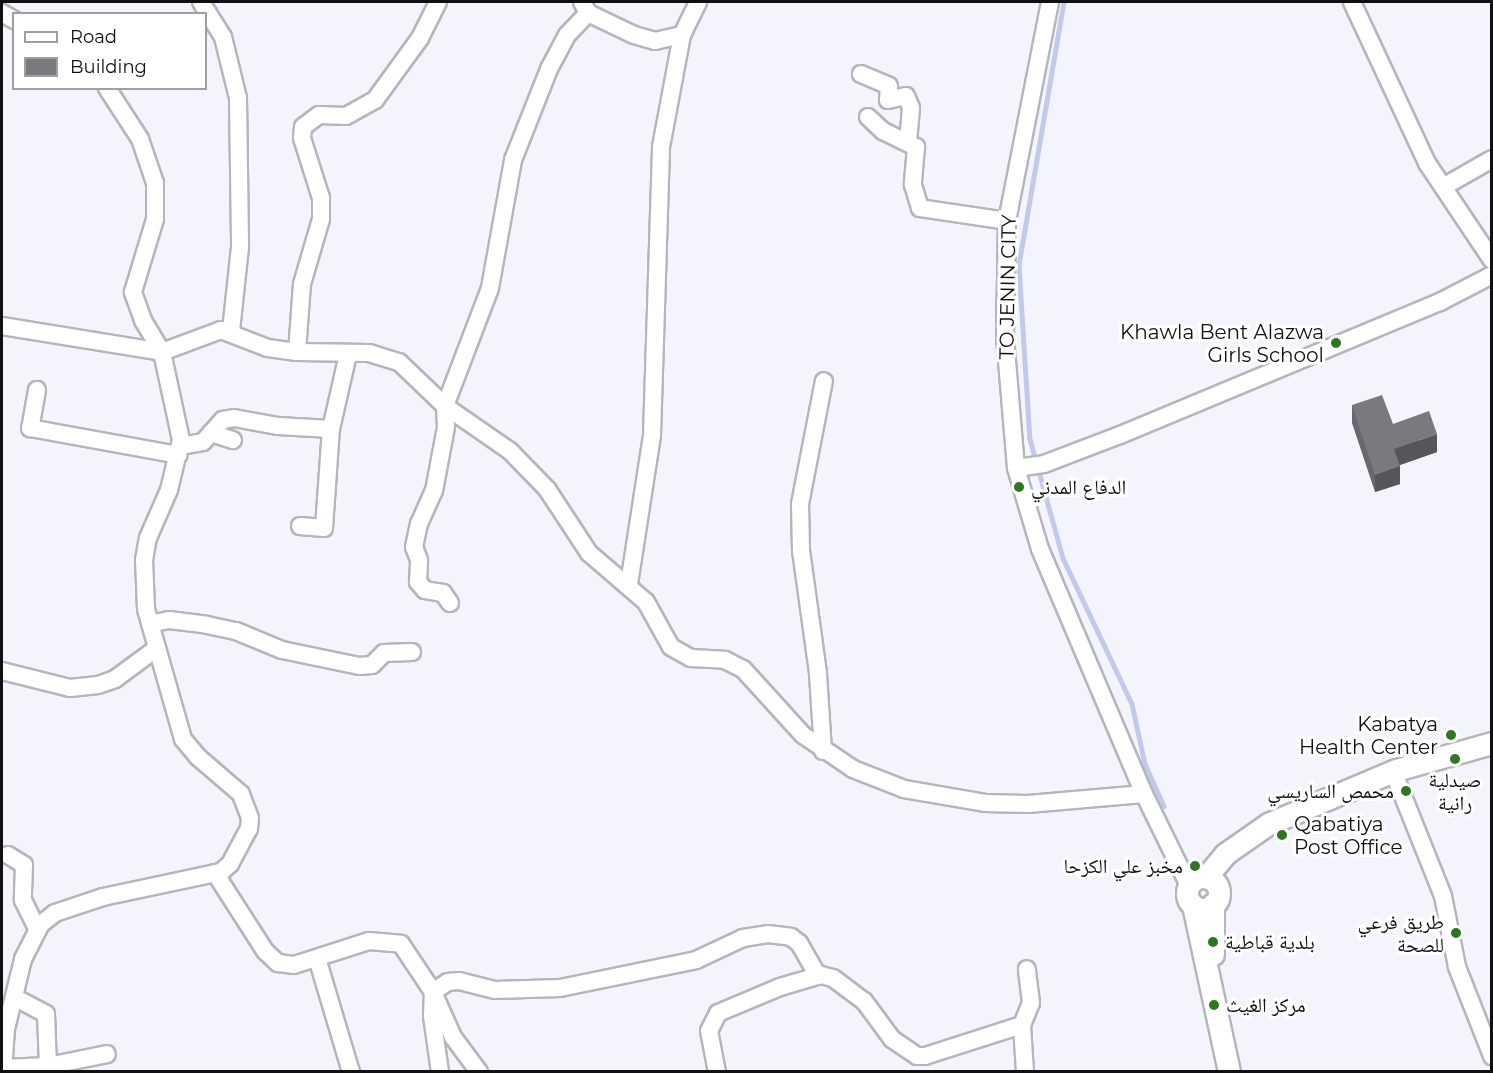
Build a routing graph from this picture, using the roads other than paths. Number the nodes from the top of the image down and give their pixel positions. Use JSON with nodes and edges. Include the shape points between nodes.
{"nodes":[{"id":1,"x":201,"y":2,"type":"edge"},
{"id":2,"x":438,"y":2,"type":"edge"},
{"id":3,"x":698,"y":2,"type":"edge"},
{"id":4,"x":1050,"y":2,"type":"edge"},
{"id":5,"x":1352,"y":2,"type":"edge"},
{"id":6,"x":585,"y":7,"type":"edge"},
{"id":7,"x":682,"y":35,"type":"junction"},
{"id":8,"x":861,"y":74,"type":"dead end"},
{"id":9,"x":108,"y":90,"type":"edge"},
{"id":10,"x":868,"y":117,"type":"dead end"},
{"id":11,"x":908,"y":142,"type":"junction"},
{"id":12,"x":1491,"y":159,"type":"edge"},
{"id":13,"x":1443,"y":187,"type":"junction"},
{"id":14,"x":1007,"y":220,"type":"junction"},
{"id":15,"x":1491,"y":260,"type":"edge"},
{"id":16,"x":1491,"y":275,"type":"edge"},
{"id":17,"x":2,"y":326,"type":"edge"},
{"id":18,"x":231,"y":331,"type":"junction"},
{"id":19,"x":162,"y":352,"type":"junction"},
{"id":20,"x":297,"y":352,"type":"junction"},
{"id":21,"x":348,"y":354,"type":"junction"},
{"id":22,"x":824,"y":381,"type":"dead end"},
{"id":23,"x":37,"y":390,"type":"dead end"},
{"id":24,"x":444,"y":406,"type":"junction"},
{"id":25,"x":331,"y":429,"type":"junction"},
{"id":26,"x":211,"y":434,"type":"junction"},
{"id":27,"x":233,"y":441,"type":"dead end"},
{"id":28,"x":179,"y":451,"type":"junction"},
{"id":29,"x":1016,"y":468,"type":"junction"},
{"id":30,"x":300,"y":526,"type":"dead end"},
{"id":31,"x":629,"y":584,"type":"junction"},
{"id":32,"x":450,"y":603,"type":"dead end"},
{"id":33,"x":150,"y":624,"type":"junction"},
{"id":34,"x":157,"y":648,"type":"junction"},
{"id":35,"x":412,"y":652,"type":"dead end"},
{"id":36,"x":2,"y":671,"type":"edge"},
{"id":37,"x":1491,"y":743,"type":"edge"},
{"id":38,"x":823,"y":751,"type":"junction"},
{"id":39,"x":1393,"y":771,"type":"junction"},
{"id":40,"x":1144,"y":794,"type":"junction"},
{"id":41,"x":8,"y":855,"type":"dead end"},
{"id":42,"x":215,"y":873,"type":"junction"},
{"id":43,"x":1200,"y":893,"type":"junction"},
{"id":44,"x":36,"y":929,"type":"junction"},
{"id":45,"x":317,"y":958,"type":"junction"},
{"id":46,"x":1027,"y":969,"type":"dead end"},
{"id":47,"x":818,"y":976,"type":"junction"},
{"id":48,"x":433,"y":992,"type":"junction"},
{"id":49,"x":14,"y":997,"type":"junction"},
{"id":50,"x":1022,"y":1025,"type":"junction"},
{"id":51,"x":3,"y":1040,"type":"edge"},
{"id":52,"x":107,"y":1054,"type":"dead end"},
{"id":53,"x":1491,"y":1056,"type":"edge"},
{"id":54,"x":48,"y":1066,"type":"junction"},
{"id":55,"x":3,"y":1070,"type":"edge"},
{"id":56,"x":351,"y":1071,"type":"edge"},
{"id":57,"x":440,"y":1071,"type":"edge"},
{"id":58,"x":479,"y":1071,"type":"edge"},
{"id":59,"x":717,"y":1071,"type":"edge"},
{"id":60,"x":1024,"y":1071,"type":"edge"},
{"id":61,"x":1229,"y":1071,"type":"edge"},
{"id":62,"x":1239,"y":1071,"type":"edge"}],
"edges":[{"from":1,"to":18,"type":"street","via":[[223,37],[238,98],[240,247]]},
{"from":2,"to":20,"type":"street","via":[[414,47],[375,100],[362,111],[346,116],[319,115],[303,127],[302,138],[321,198],[321,219],[302,284]]},
{"from":3,"to":7,"type":"street"},
{"from":4,"to":14,"type":"street","name":"TO JENIN CITY"},
{"from":5,"to":13,"type":"street","via":[[1427,163]]},
{"from":6,"to":7,"type":"street","via":[[655,41]]},
{"from":6,"to":24,"type":"street","via":[[549,69],[513,160],[490,288]]},
{"from":7,"to":31,"type":"street","via":[[661,147],[652,435]]},
{"from":8,"to":11,"type":"street","via":[[889,86],[888,100],[906,96],[911,108]]},
{"from":9,"to":19,"type":"street","via":[[140,139],[155,183],[155,219],[133,292],[143,320]]},
{"from":10,"to":11,"type":"street","via":[[883,131]]},
{"from":11,"to":14,"type":"street","via":[[918,154],[913,185],[920,208]]},
{"from":12,"to":13,"type":"street"},
{"from":13,"to":15,"type":"street"},
{"from":14,"to":29,"type":"street","name":"TO JENIN CITY","via":[[1005,337]]},
{"from":16,"to":29,"type":"street","via":[[1396,321],[1120,435],[1044,464]]},
{"from":17,"to":19,"type":"street"},
{"from":18,"to":19,"type":"street","via":[[220,330]]},
{"from":18,"to":20,"type":"street","via":[[268,348]]},
{"from":19,"to":28,"type":"street","via":[[178,418]]},
{"from":20,"to":21,"type":"street"},
{"from":21,"to":24,"type":"street","via":[[369,353],[399,362]]},
{"from":21,"to":25,"type":"street"},
{"from":22,"to":38,"type":"street","via":[[800,504],[801,551],[819,673]]},
{"from":23,"to":28,"type":"street","via":[[30,428]]},
{"from":24,"to":31,"type":"street","via":[[510,451],[547,489],[603,569]]},
{"from":24,"to":32,"type":"street","via":[[446,427],[434,491],[414,547],[419,560],[418,582],[425,590],[443,593]]},
{"from":25,"to":26,"type":"street","via":[[234,418],[223,420]]},
{"from":25,"to":30,"type":"street","via":[[324,528]]},
{"from":26,"to":27,"type":"street"},
{"from":26,"to":28,"type":"street","via":[[203,442]]},
{"from":28,"to":33,"type":"street","via":[[146,552],[144,585]]},
{"from":29,"to":40,"type":"street","name":"TO JENIN CITY","via":[[1040,549]]},
{"from":31,"to":38,"type":"street","via":[[646,602],[671,647],[691,658],[725,660],[743,669],[803,735]]},
{"from":33,"to":34,"type":"street"},
{"from":33,"to":35,"type":"street","via":[[169,620],[207,625],[236,631],[282,650],[359,666],[372,665],[384,653]]},
{"from":34,"to":36,"type":"street","via":[[115,679],[98,686],[70,688]]},
{"from":34,"to":42,"type":"street","via":[[189,749],[228,779],[247,806],[249,829],[240,849],[231,864]]},
{"from":37,"to":39,"type":"main road"},
{"from":38,"to":40,"type":"street","via":[[853,770],[904,789],[985,803],[1028,804]]},
{"from":39,"to":43,"type":"main road","via":[[1268,824],[1226,854]]},
{"from":39,"to":53,"type":"street","via":[[1443,896],[1457,967]]},
{"from":40,"to":43,"type":"street","name":"TO JENIN CITY"},
{"from":41,"to":44,"type":"street","via":[[24,865],[24,900]]},
{"from":42,"to":44,"type":"street","via":[[103,897],[55,913]]},
{"from":42,"to":45,"type":"street","via":[[272,959],[294,964]]},
{"from":43,"to":61,"type":"main road"},
{"from":43,"to":62,"type":"main road"},
{"from":44,"to":49,"type":"street","via":[[23,959]]},
{"from":45,"to":48,"type":"street","via":[[369,941],[401,944]]},
{"from":45,"to":56,"type":"street"},
{"from":46,"to":50,"type":"street","via":[[1031,1003]]},
{"from":47,"to":48,"type":"street","via":[[799,943],[791,937],[768,933],[743,938],[688,962],[560,988],[495,990],[459,981]]},
{"from":47,"to":50,"type":"street","via":[[833,978],[849,988],[864,1001],[892,1039],[917,1056]]},
{"from":47,"to":59,"type":"street","via":[[718,1013],[709,1031]]},
{"from":48,"to":57,"type":"street","via":[[432,1016]]},
{"from":48,"to":58,"type":"street","via":[[453,1037]]},
{"from":49,"to":51,"type":"street"},
{"from":49,"to":54,"type":"street","via":[[46,1014]]},
{"from":50,"to":60,"type":"street"},
{"from":51,"to":55,"type":"street"},
{"from":52,"to":54,"type":"street"},
{"from":54,"to":55,"type":"street"}]}
